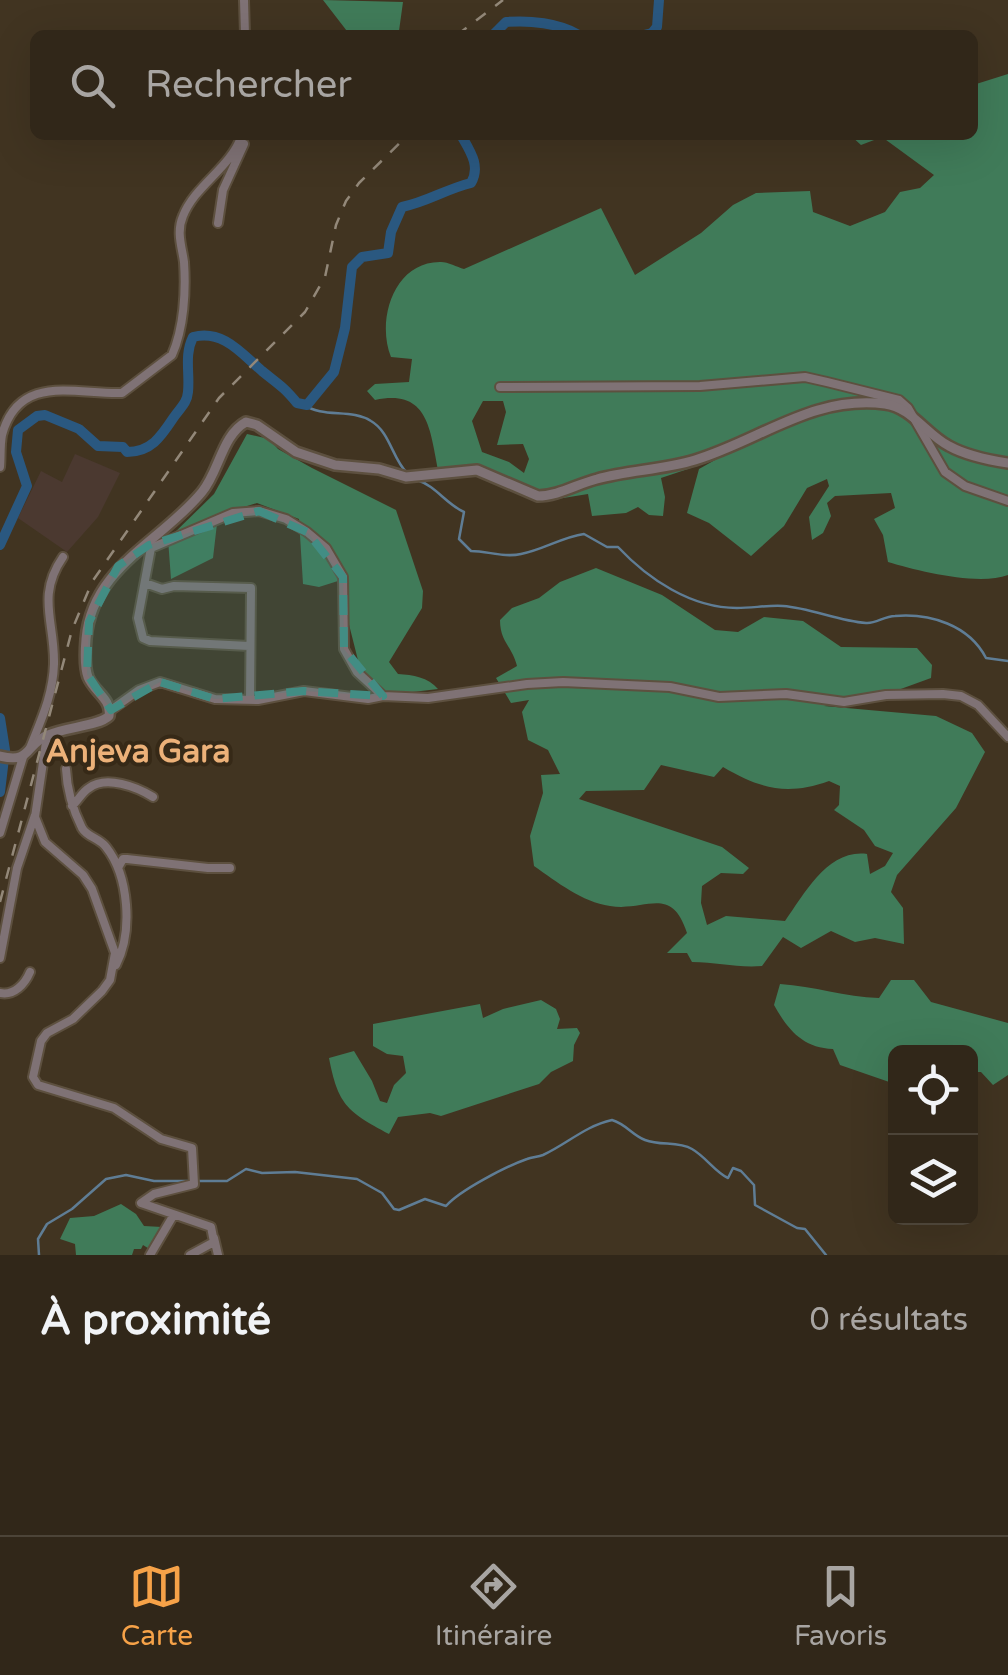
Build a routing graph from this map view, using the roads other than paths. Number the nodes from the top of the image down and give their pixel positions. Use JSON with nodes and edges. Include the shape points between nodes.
{"nodes":[{"id":1,"x":244,"y":0,"type":"edge"},
{"id":2,"x":245,"y":30,"type":"edge"},
{"id":3,"x":242,"y":140,"type":"edge"},
{"id":4,"x":242,"y":140,"type":"edge"},
{"id":5,"x":218,"y":223,"type":"dead end"},
{"id":6,"x":500,"y":387,"type":"dead end"},
{"id":7,"x":915,"y":420,"type":"junction"},
{"id":8,"x":1008,"y":463,"type":"edge"},
{"id":9,"x":0,"y":467,"type":"edge"},
{"id":10,"x":1008,"y":501,"type":"edge"},
{"id":11,"x":150,"y":546,"type":"junction"},
{"id":12,"x":62,"y":557,"type":"dead end"},
{"id":13,"x":146,"y":584,"type":"junction"},
{"id":14,"x":249,"y":646,"type":"junction"},
{"id":15,"x":383,"y":696,"type":"junction"},
{"id":16,"x":250,"y":700,"type":"junction"},
{"id":17,"x":111,"y":710,"type":"junction"},
{"id":18,"x":48,"y":734,"type":"junction"},
{"id":19,"x":1008,"y":737,"type":"edge"},
{"id":20,"x":30,"y":748,"type":"junction"},
{"id":21,"x":0,"y":756,"type":"edge"},
{"id":22,"x":19,"y":758,"type":"junction"},
{"id":23,"x":66,"y":769,"type":"dead end"},
{"id":24,"x":152,"y":797,"type":"dead end"},
{"id":25,"x":72,"y":806,"type":"junction"},
{"id":26,"x":35,"y":815,"type":"junction"},
{"id":27,"x":0,"y":833,"type":"edge"},
{"id":28,"x":119,"y":866,"type":"junction"},
{"id":29,"x":230,"y":868,"type":"dead end"},
{"id":30,"x":0,"y":958,"type":"edge"},
{"id":31,"x":114,"y":969,"type":"junction"},
{"id":32,"x":30,"y":972,"type":"dead end"},
{"id":33,"x":0,"y":994,"type":"edge"},
{"id":34,"x":173,"y":1216,"type":"junction"},
{"id":35,"x":214,"y":1238,"type":"junction"},
{"id":36,"x":150,"y":1255,"type":"edge"},
{"id":37,"x":190,"y":1255,"type":"edge"},
{"id":38,"x":218,"y":1255,"type":"edge"}],
"edges":[{"from":1,"to":2,"type":"street"},
{"from":3,"to":5,"type":"street"},
{"from":4,"to":9,"type":"street","via":[[181,218],[184,292],[172,355],[122,393],[70,388],[31,396],[6,423]]},
{"from":6,"to":7,"type":"street","via":[[688,386],[805,377],[899,400]]},
{"from":7,"to":8,"type":"street","via":[[948,446]]},
{"from":7,"to":10,"type":"street","via":[[945,472]]},
{"from":7,"to":11,"type":"street","via":[[887,404],[817,408],[732,448],[547,496],[477,470],[410,476],[316,459],[246,422],[231,435],[205,488]]},
{"from":11,"to":13,"type":"street"},
{"from":11,"to":15,"type":"street","via":[[233,514],[259,511],[286,519],[326,548],[343,576],[344,650]]},
{"from":11,"to":17,"type":"street","via":[[118,566],[89,622],[87,674]]},
{"from":12,"to":20,"type":"street","via":[[46,598],[54,664],[50,698]]},
{"from":13,"to":14,"type":"street","via":[[138,618],[143,638]]},
{"from":13,"to":14,"type":"street","via":[[252,588]]},
{"from":14,"to":16,"type":"street"},
{"from":15,"to":16,"type":"street","via":[[304,691]]},
{"from":15,"to":19,"type":"street","via":[[428,698],[563,682],[844,702],[943,694],[978,705]]},
{"from":16,"to":17,"type":"street","via":[[215,699],[160,682]]},
{"from":17,"to":18,"type":"street","via":[[100,723]]},
{"from":18,"to":20,"type":"street"},
{"from":18,"to":26,"type":"street"},
{"from":20,"to":22,"type":"street"},
{"from":21,"to":22,"type":"street"},
{"from":22,"to":27,"type":"street"},
{"from":23,"to":25,"type":"street"},
{"from":24,"to":25,"type":"street","via":[[101,782]]},
{"from":25,"to":28,"type":"street","via":[[87,834]]},
{"from":26,"to":30,"type":"street"},
{"from":26,"to":31,"type":"street","via":[[45,842],[92,889],[112,942]]},
{"from":28,"to":29,"type":"street","via":[[128,859]]},
{"from":28,"to":31,"type":"street","via":[[125,929]]},
{"from":31,"to":34,"type":"street","via":[[92,1000],[41,1041],[33,1077],[38,1085],[114,1108],[161,1138],[192,1148],[193,1180],[142,1200]]},
{"from":32,"to":33,"type":"street","via":[[18,989]]},
{"from":34,"to":35,"type":"street","via":[[204,1223]]},
{"from":34,"to":36,"type":"street"},
{"from":35,"to":37,"type":"street"},
{"from":35,"to":38,"type":"street"}]}
